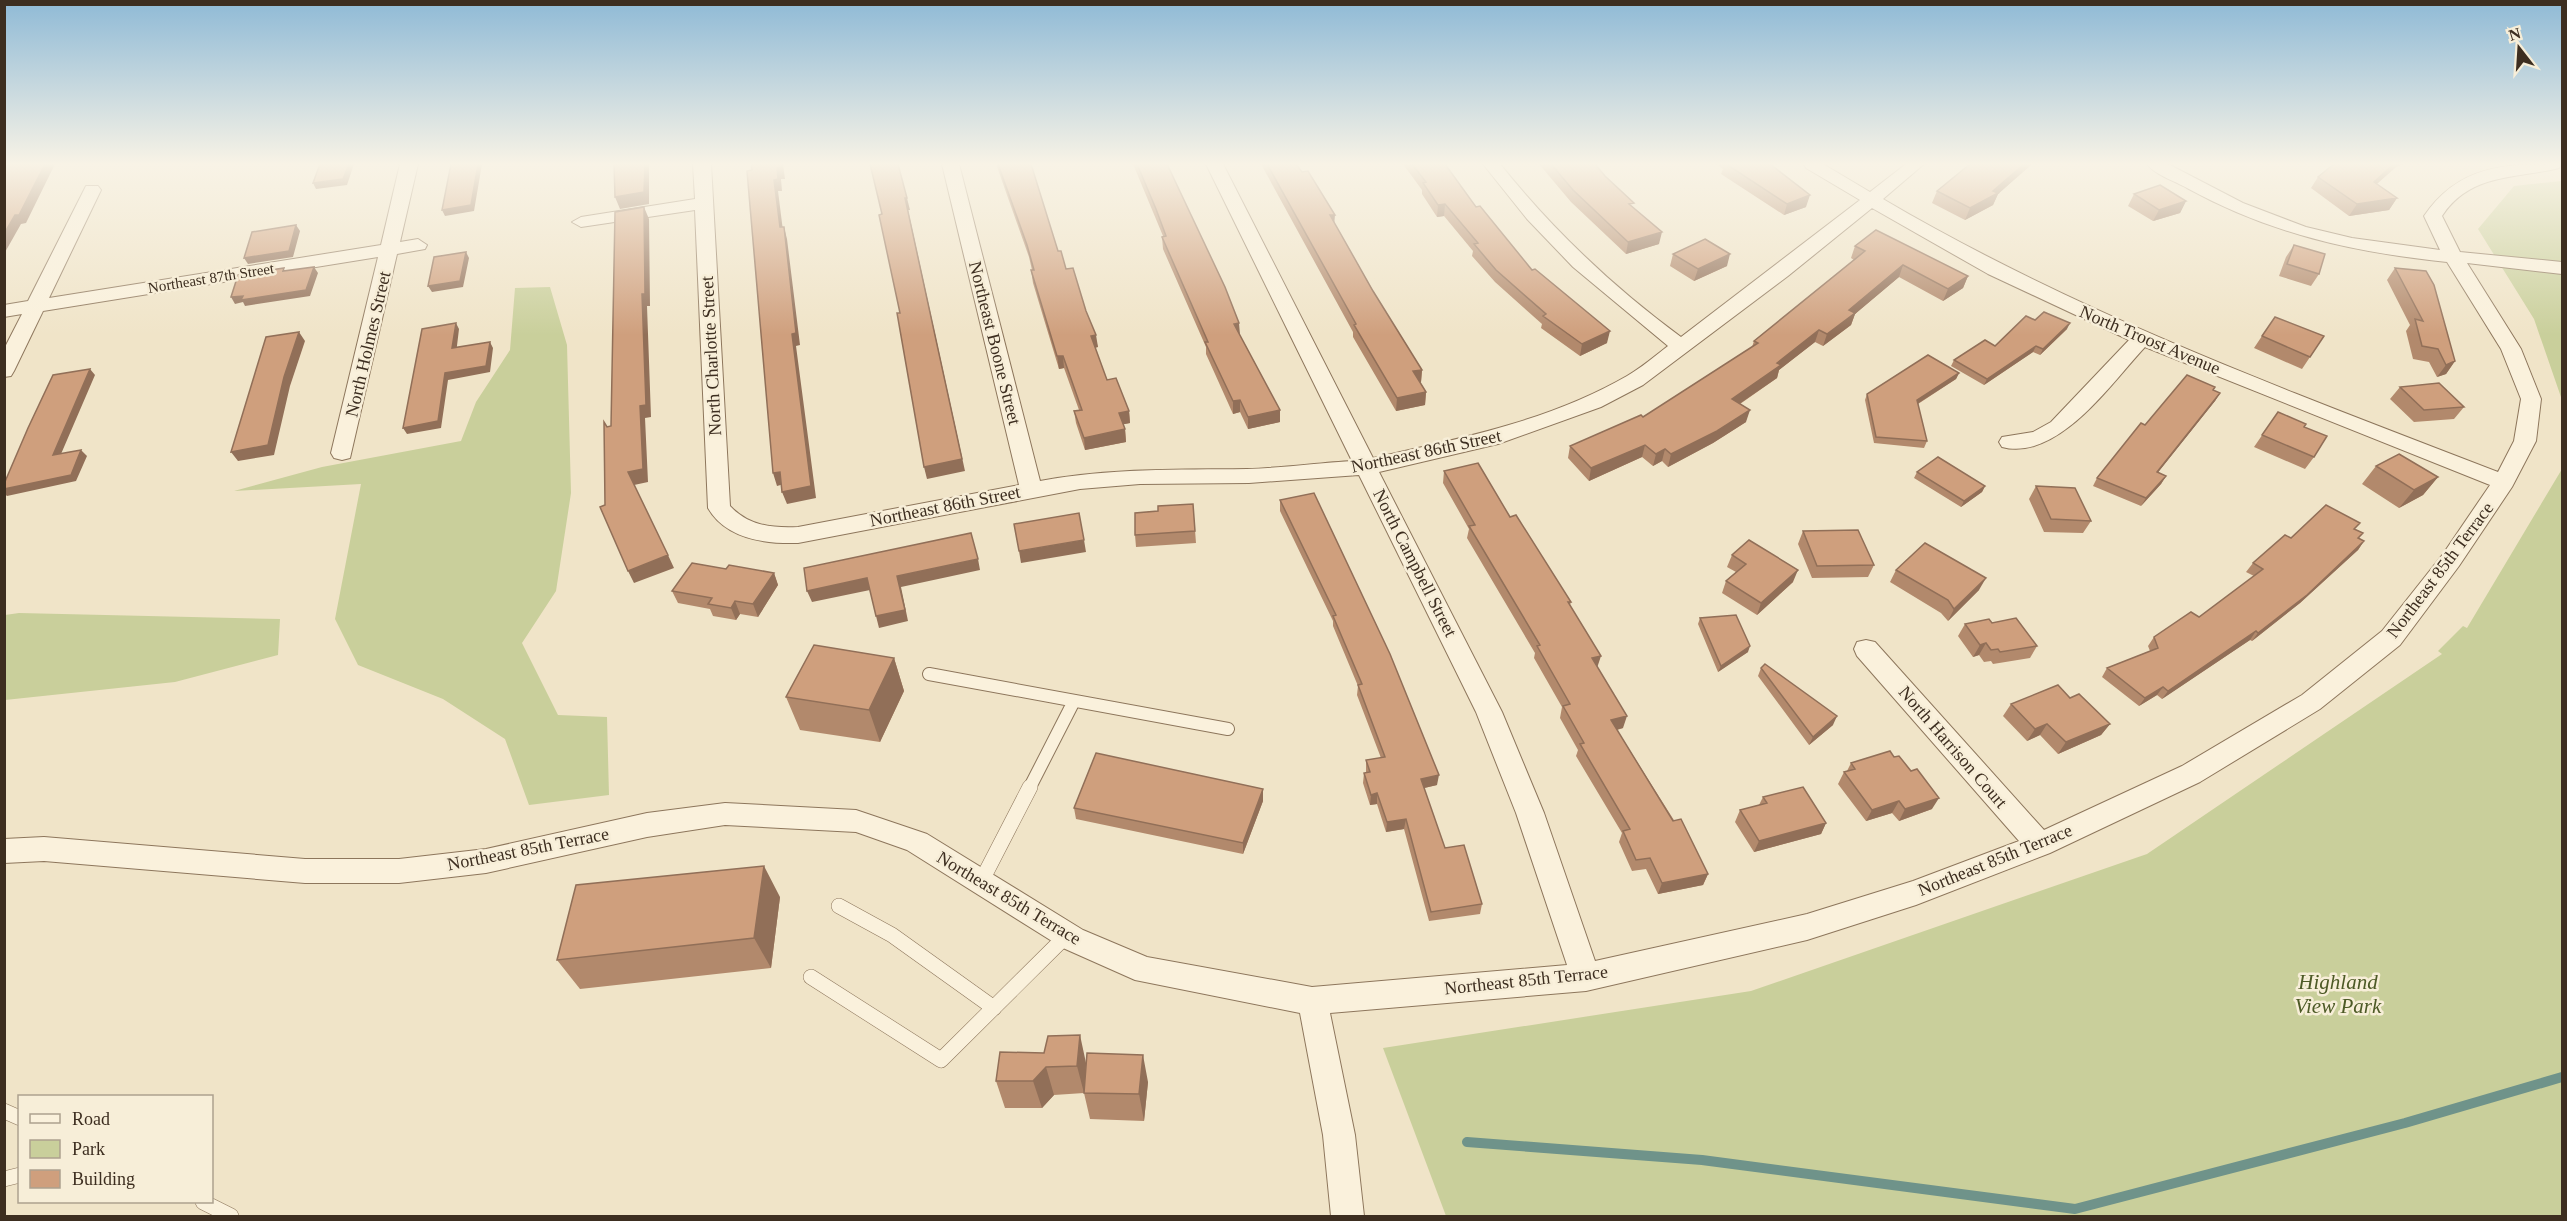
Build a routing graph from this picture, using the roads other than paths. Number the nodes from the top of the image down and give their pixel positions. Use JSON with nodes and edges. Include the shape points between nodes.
{"nodes":[{"id":1,"x":77,"y":221,"type":"edge"},
{"id":2,"x":397,"y":221,"type":"edge"},
{"id":3,"x":588,"y":221,"type":"edge"},
{"id":4,"x":705,"y":221,"type":"edge"},
{"id":5,"x":964,"y":221,"type":"edge"},
{"id":6,"x":1243,"y":221,"type":"edge"},
{"id":7,"x":1538,"y":221,"type":"edge"},
{"id":8,"x":1843,"y":221,"type":"edge"},
{"id":9,"x":1906,"y":221,"type":"edge"},
{"id":10,"x":2269,"y":221,"type":"edge"},
{"id":11,"x":2435,"y":221,"type":"edge"},
{"id":12,"x":581,"y":222,"type":"dead end"},
{"id":13,"x":418,"y":245,"type":"dead end"},
{"id":14,"x":391,"y":249,"type":"junction"},
{"id":15,"x":2452,"y":255,"type":"junction"},
{"id":16,"x":2562,"y":268,"type":"edge"},
{"id":17,"x":37,"y":306,"type":"junction"},
{"id":18,"x":4,"y":311,"type":"edge"},
{"id":19,"x":2141,"y":339,"type":"junction"},
{"id":20,"x":1682,"y":347,"type":"junction"},
{"id":21,"x":4,"y":371,"type":"edge"},
{"id":22,"x":2010,"y":442,"type":"dead end"},
{"id":23,"x":342,"y":453,"type":"dead end"},
{"id":24,"x":1367,"y":467,"type":"junction"},
{"id":25,"x":2504,"y":482,"type":"junction"},
{"id":26,"x":1031,"y":488,"type":"junction"},
{"id":27,"x":750,"y":531,"type":"joint"},
{"id":28,"x":1866,"y":649,"type":"dead end"},
{"id":29,"x":929,"y":674,"type":"dead end"},
{"id":30,"x":1074,"y":701,"type":"junction"},
{"id":31,"x":1228,"y":729,"type":"dead end"},
{"id":32,"x":2040,"y":845,"type":"junction"},
{"id":33,"x":4,"y":850,"type":"edge"},
{"id":34,"x":982,"y":880,"type":"junction"},
{"id":35,"x":839,"y":906,"type":"dead end"},
{"id":36,"x":1066,"y":935,"type":"junction"},
{"id":37,"x":1586,"y":976,"type":"junction"},
{"id":38,"x":811,"y":977,"type":"dead end"},
{"id":39,"x":1312,"y":1001,"type":"junction"},
{"id":40,"x":994,"y":1008,"type":"junction"},
{"id":41,"x":4,"y":1111,"type":"edge"},
{"id":42,"x":18,"y":1117,"type":"edge"},
{"id":43,"x":205,"y":1203,"type":"edge"},
{"id":44,"x":231,"y":1216,"type":"edge"},
{"id":45,"x":1347,"y":1216,"type":"edge"}],
"edges":[{"from":1,"to":17,"type":"street"},
{"from":2,"to":14,"type":"street","name":"North Holmes Street"},
{"from":3,"to":12,"type":"street"},
{"from":4,"to":27,"type":"street","name":"North Charlotte Street","via":[[719,508],[730,521]]},
{"from":5,"to":26,"type":"street","name":"Northeast Boone Street"},
{"from":6,"to":24,"type":"street","name":"North Campbell Street"},
{"from":7,"to":20,"type":"street","via":[[1636,314]]},
{"from":8,"to":20,"type":"street","name":"Northeast 86th Street"},
{"from":9,"to":19,"type":"street","name":"North Troost Avenue"},
{"from":10,"to":15,"type":"street","via":[[2363,245]]},
{"from":11,"to":15,"type":"street","name":"Northeast 85th Terrace"},
{"from":13,"to":14,"type":"street","name":"Northeast 87th Street"},
{"from":14,"to":17,"type":"street","name":"Northeast 87th Street"},
{"from":14,"to":23,"type":"street","name":"North Holmes Street"},
{"from":15,"to":16,"type":"street"},
{"from":15,"to":25,"type":"street","name":"Northeast 85th Terrace","via":[[2511,349],[2531,399],[2525,441]]},
{"from":17,"to":18,"type":"street","name":"Northeast 87th Street"},
{"from":17,"to":21,"type":"street"},
{"from":19,"to":22,"type":"street","via":[[2058,428],[2038,438]]},
{"from":19,"to":25,"type":"street","name":"North Troost Avenue"},
{"from":20,"to":24,"type":"street","name":"Northeast 86th Street","via":[[1636,380],[1594,402],[1490,440]]},
{"from":24,"to":26,"type":"street","name":"Northeast 86th Street","via":[[1249,476],[1140,477]]},
{"from":24,"to":37,"type":"street","name":"North Campbell Street","via":[[1489,712],[1530,813]]},
{"from":25,"to":32,"type":"street","name":"Northeast 85th Terrace","via":[[2391,638],[2311,702],[2191,774]]},
{"from":26,"to":27,"type":"street","name":"Northeast 86th Street","via":[[798,535],[769,537]]},
{"from":28,"to":32,"type":"street","name":"North Harrison Court"},
{"from":29,"to":30,"type":"lane"},
{"from":30,"to":31,"type":"lane"},
{"from":30,"to":34,"type":"lane"},
{"from":32,"to":37,"type":"street","name":"Northeast 85th Terrace","via":[[1916,892],[1807,927]]},
{"from":33,"to":34,"type":"street","name":"Northeast 85th Terrace","via":[[44,849],[305,871],[399,871],[486,861],[647,825],[725,814],[856,821],[917,843]]},
{"from":34,"to":36,"type":"street","name":"Northeast 85th Terrace"},
{"from":35,"to":40,"type":"lane","via":[[892,935]]},
{"from":36,"to":39,"type":"street","name":"Northeast 85th Terrace","via":[[1145,970]]},
{"from":36,"to":40,"type":"lane"},
{"from":37,"to":39,"type":"street","name":"Northeast 85th Terrace"},
{"from":38,"to":40,"type":"lane","via":[[940,1060]]},
{"from":39,"to":45,"type":"street","via":[[1332,1089],[1347,1189]]},
{"from":41,"to":42,"type":"lane"},
{"from":43,"to":44,"type":"lane"}]}
